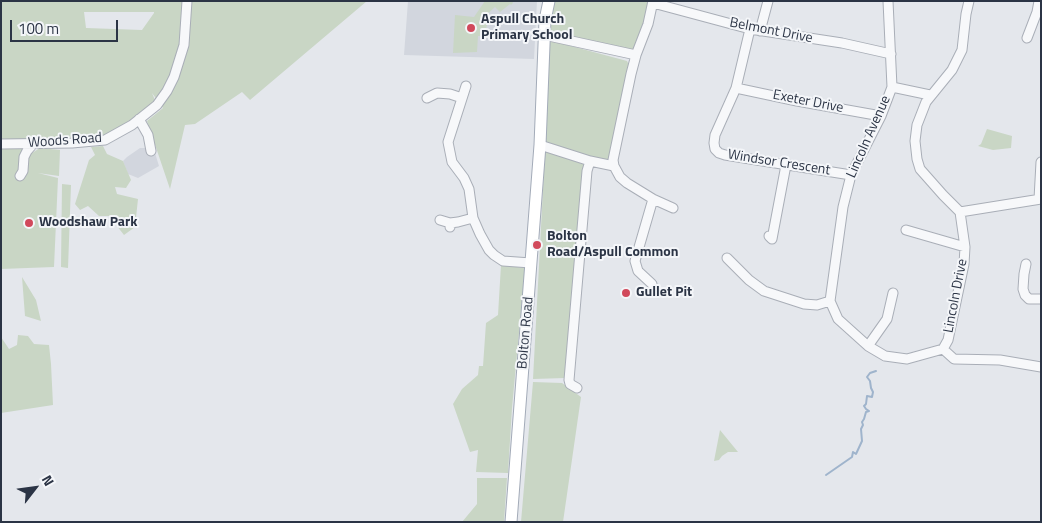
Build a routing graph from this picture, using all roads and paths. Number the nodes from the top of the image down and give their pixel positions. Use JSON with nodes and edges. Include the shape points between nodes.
{"nodes":[{"id":1,"x":186,"y":1,"type":"edge"},
{"id":2,"x":548,"y":1,"type":"edge"},
{"id":3,"x":768,"y":1,"type":"edge"},
{"id":4,"x":888,"y":1,"type":"edge"},
{"id":5,"x":969,"y":1,"type":"edge"},
{"id":6,"x":1039,"y":1,"type":"edge"},
{"id":7,"x":653,"y":2,"type":"edge"},
{"id":8,"x":750,"y":29,"type":"junction"},
{"id":9,"x":760,"y":31,"type":"junction"},
{"id":10,"x":544,"y":35,"type":"junction"},
{"id":11,"x":1027,"y":38,"type":"dead end"},
{"id":12,"x":891,"y":54,"type":"junction"},
{"id":13,"x":636,"y":55,"type":"junction"},
{"id":14,"x":466,"y":86,"type":"dead end"},
{"id":15,"x":892,"y":86,"type":"junction"},
{"id":16,"x":736,"y":88,"type":"junction"},
{"id":17,"x":930,"y":95,"type":"junction"},
{"id":18,"x":462,"y":98,"type":"junction"},
{"id":19,"x":425,"y":99,"type":"dead end"},
{"id":20,"x":881,"y":116,"type":"junction"},
{"id":21,"x":139,"y":119,"type":"junction"},
{"id":22,"x":1,"y":144,"type":"edge"},
{"id":23,"x":32,"y":144,"type":"junction"},
{"id":24,"x":540,"y":145,"type":"junction"},
{"id":25,"x":151,"y":151,"type":"dead end"},
{"id":26,"x":590,"y":160,"type":"junction"},
{"id":27,"x":1040,"y":163,"type":"edge"},
{"id":28,"x":786,"y":165,"type":"junction"},
{"id":29,"x":614,"y":166,"type":"junction"},
{"id":30,"x":851,"y":175,"type":"junction"},
{"id":31,"x":20,"y":176,"type":"dead end"},
{"id":32,"x":653,"y":198,"type":"junction"},
{"id":33,"x":1040,"y":199,"type":"edge"},
{"id":34,"x":672,"y":208,"type":"dead end"},
{"id":35,"x":960,"y":212,"type":"junction"},
{"id":36,"x":473,"y":218,"type":"junction"},
{"id":37,"x":440,"y":220,"type":"dead end"},
{"id":38,"x":906,"y":230,"type":"dead end"},
{"id":39,"x":769,"y":236,"type":"dead end"},
{"id":40,"x":965,"y":248,"type":"junction"},
{"id":41,"x":727,"y":258,"type":"dead end"},
{"id":42,"x":531,"y":263,"type":"junction"},
{"id":43,"x":1026,"y":264,"type":"dead end"},
{"id":44,"x":652,"y":284,"type":"dead end"},
{"id":45,"x":893,"y":293,"type":"dead end"},
{"id":46,"x":1041,"y":298,"type":"edge"},
{"id":47,"x":830,"y":301,"type":"junction"},
{"id":48,"x":868,"y":346,"type":"junction"},
{"id":49,"x":943,"y":349,"type":"junction"},
{"id":50,"x":1041,"y":367,"type":"edge"},
{"id":51,"x":577,"y":388,"type":"dead end"},
{"id":52,"x":511,"y":522,"type":"edge"}],
"edges":[{"from":1,"to":21,"type":"street","name":"Woods Road","via":[[184,45],[174,77],[157,105]]},
{"from":2,"to":10,"type":"main road","name":"Bolton Road"},
{"from":3,"to":9,"type":"street"},
{"from":4,"to":12,"type":"street","name":"Lincoln Avenue"},
{"from":5,"to":17,"type":"street","via":[[962,50],[952,70]]},
{"from":6,"to":11,"type":"street"},
{"from":7,"to":8,"type":"street","name":"Belmont Drive"},
{"from":7,"to":13,"type":"street"},
{"from":8,"to":9,"type":"street","name":"Belmont Drive"},
{"from":8,"to":16,"type":"street","name":"Windsor Crescent"},
{"from":9,"to":12,"type":"street","name":"Belmont Drive"},
{"from":10,"to":13,"type":"street"},
{"from":10,"to":24,"type":"main road","name":"Bolton Road"},
{"from":12,"to":15,"type":"street","name":"Lincoln Avenue"},
{"from":13,"to":29,"type":"street"},
{"from":14,"to":18,"type":"street"},
{"from":15,"to":17,"type":"street"},
{"from":15,"to":20,"type":"street","name":"Lincoln Avenue"},
{"from":16,"to":20,"type":"street","name":"Exeter Drive"},
{"from":16,"to":28,"type":"street","name":"Windsor Crescent","via":[[715,135],[715,149],[725,155]]},
{"from":17,"to":35,"type":"street","via":[[917,126],[917,159],[920,169]]},
{"from":18,"to":19,"type":"street","via":[[438,93]]},
{"from":18,"to":36,"type":"street","via":[[448,142],[452,162],[469,189]]},
{"from":20,"to":30,"type":"street","name":"Lincoln Avenue"},
{"from":21,"to":23,"type":"street","name":"Woods Road","via":[[105,140]]},
{"from":21,"to":25,"type":"street","via":[[148,135]]},
{"from":22,"to":23,"type":"street","name":"Woods Road"},
{"from":23,"to":31,"type":"street","via":[[24,157]]},
{"from":24,"to":26,"type":"street"},
{"from":24,"to":42,"type":"main road","name":"Bolton Road"},
{"from":26,"to":29,"type":"street"},
{"from":26,"to":51,"type":"street","via":[[569,380]]},
{"from":27,"to":33,"type":"street"},
{"from":28,"to":30,"type":"street","name":"Windsor Crescent"},
{"from":28,"to":39,"type":"street","via":[[772,239]]},
{"from":29,"to":32,"type":"street","via":[[623,180]]},
{"from":30,"to":47,"type":"street","name":"Lincoln Avenue","via":[[843,207]]},
{"from":32,"to":34,"type":"street"},
{"from":32,"to":44,"type":"street","via":[[635,261],[638,271]]},
{"from":33,"to":35,"type":"street"},
{"from":35,"to":40,"type":"street","name":"Lincoln Drive"},
{"from":36,"to":37,"type":"street","via":[[450,225]]},
{"from":36,"to":42,"type":"street","via":[[484,243],[499,259]]},
{"from":38,"to":40,"type":"street"},
{"from":40,"to":49,"type":"street","name":"Lincoln Drive","via":[[953,318]]},
{"from":41,"to":47,"type":"street","via":[[764,291],[804,304]]},
{"from":42,"to":52,"type":"main road","name":"Bolton Road"},
{"from":43,"to":46,"type":"street","via":[[1025,296],[1034,300]]},
{"from":45,"to":48,"type":"street","via":[[887,318]]},
{"from":47,"to":48,"type":"street","via":[[838,320]]},
{"from":48,"to":49,"type":"street","via":[[885,356],[907,359]]},
{"from":49,"to":50,"type":"street","via":[[954,359],[1000,360]]}]}
